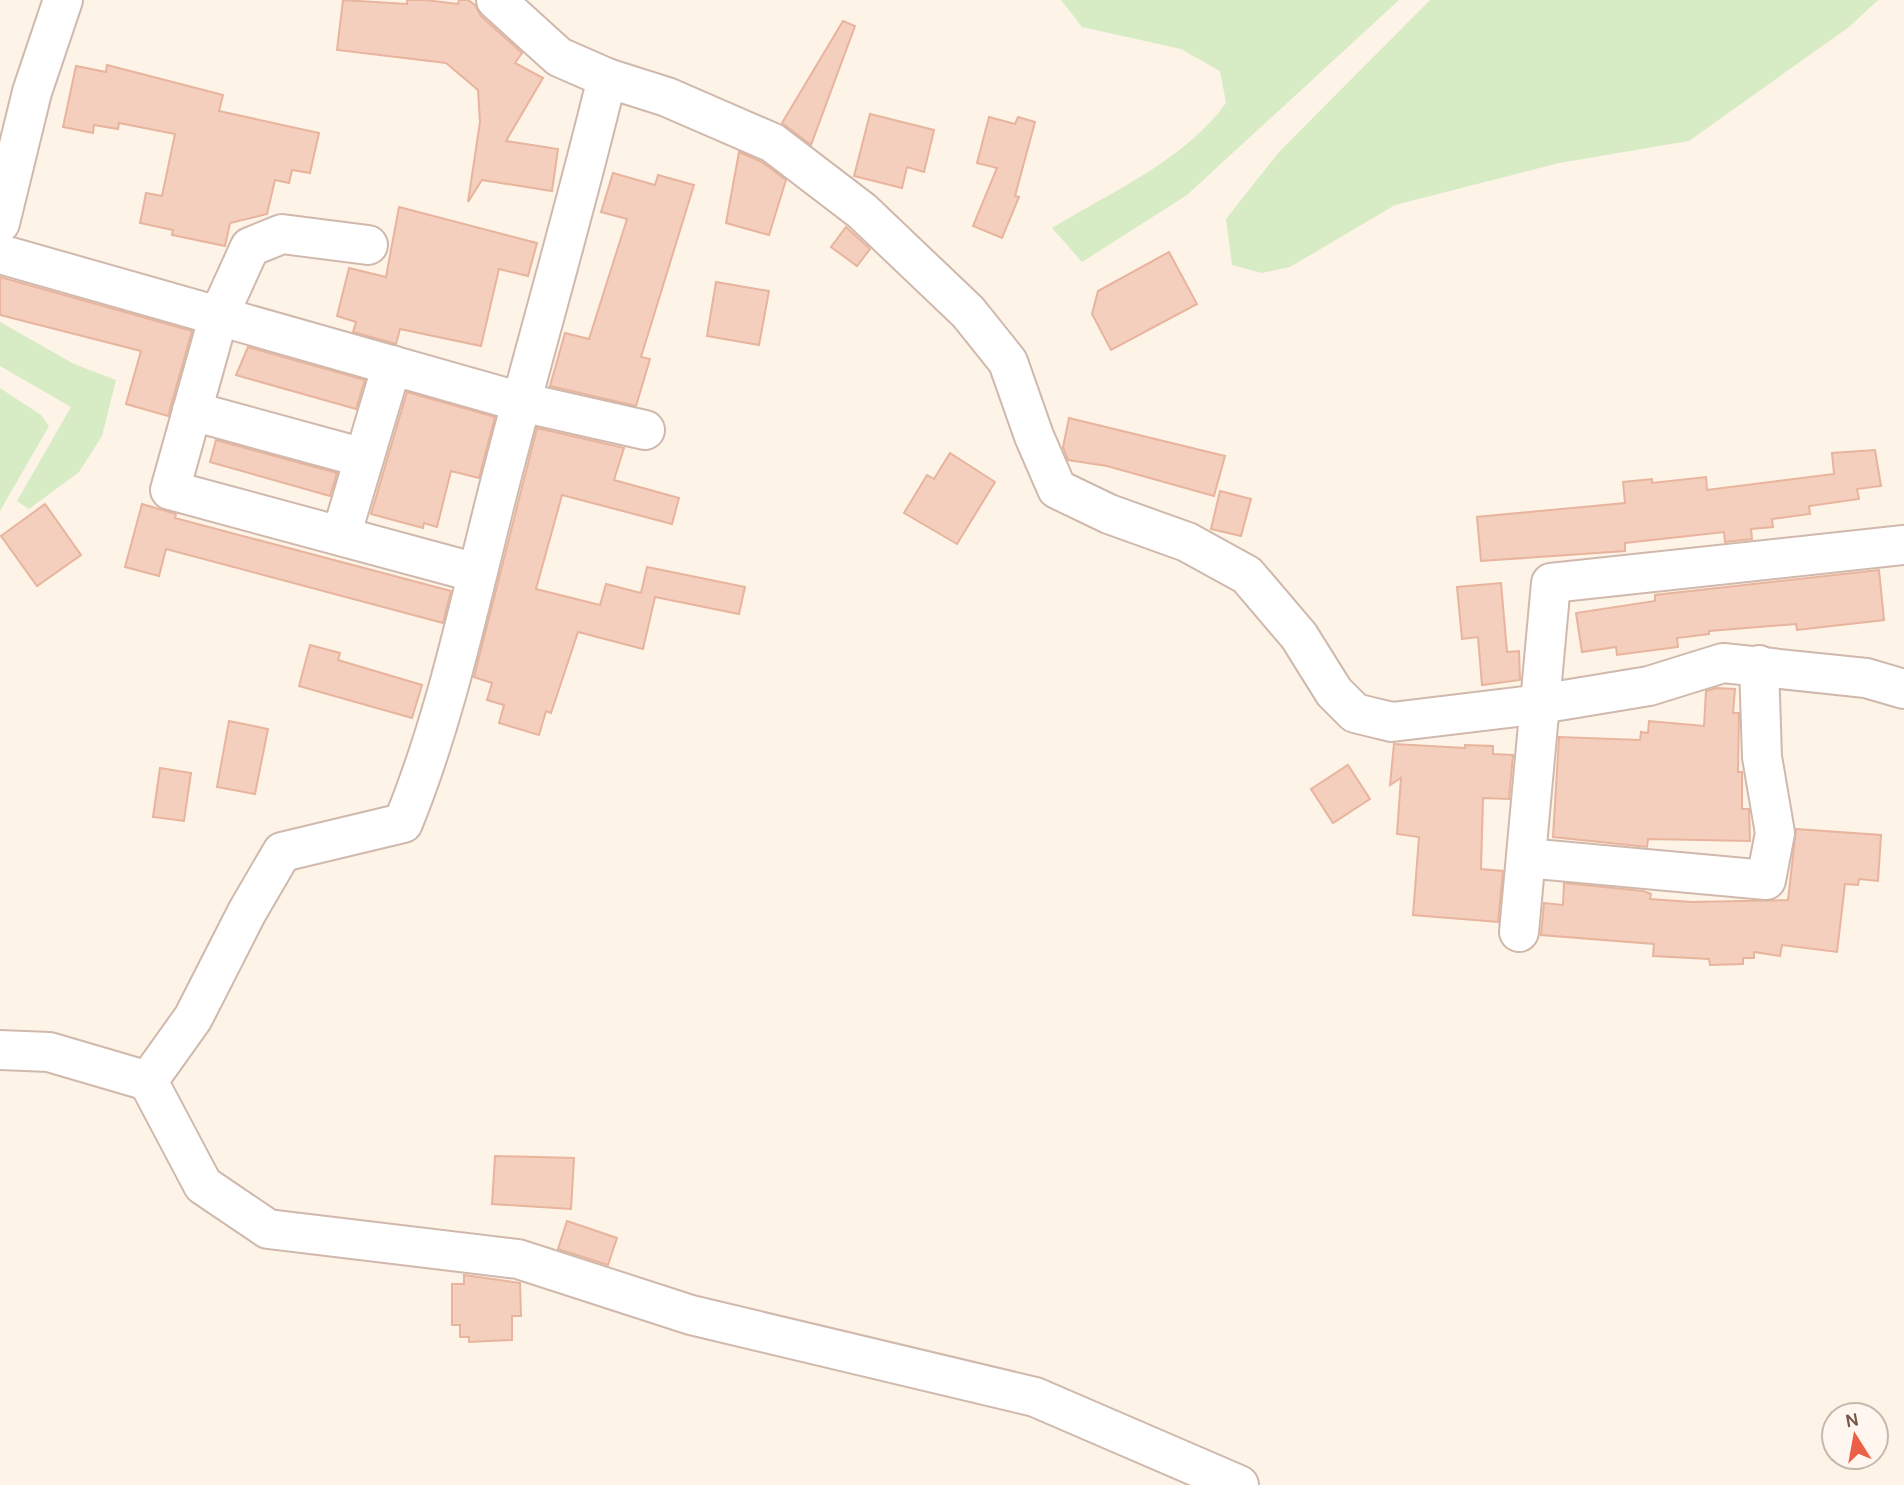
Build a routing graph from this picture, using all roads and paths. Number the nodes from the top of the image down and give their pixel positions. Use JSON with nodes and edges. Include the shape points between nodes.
{"nodes":[{"id":1,"x":63,"y":0,"type":"edge"},
{"id":2,"x":496,"y":0,"type":"edge"},
{"id":3,"x":607,"y":78,"type":"junction"},
{"id":4,"x":0,"y":223,"type":"edge"},
{"id":5,"x":368,"y":245,"type":"dead end"},
{"id":6,"x":0,"y":254,"type":"edge"},
{"id":7,"x":219,"y":315,"type":"junction"},
{"id":8,"x":392,"y":365,"type":"junction"},
{"id":9,"x":521,"y":402,"type":"junction"},
{"id":10,"x":192,"y":411,"type":"junction"},
{"id":11,"x":645,"y":430,"type":"dead end"},
{"id":12,"x":364,"y":458,"type":"junction"},
{"id":13,"x":341,"y":536,"type":"junction"},
{"id":14,"x":1904,"y":545,"type":"edge"},
{"id":15,"x":477,"y":573,"type":"junction"},
{"id":16,"x":1759,"y":665,"type":"junction"},
{"id":17,"x":1904,"y":689,"type":"edge"},
{"id":18,"x":1540,"y":704,"type":"junction"},
{"id":19,"x":1526,"y":858,"type":"junction"},
{"id":20,"x":1519,"y":932,"type":"dead end"},
{"id":21,"x":0,"y":1050,"type":"edge"},
{"id":22,"x":148,"y":1081,"type":"junction"},
{"id":23,"x":1239,"y":1485,"type":"edge"}],
"edges":[{"from":1,"to":4,"type":"street","via":[[32,92]]},
{"from":2,"to":3,"type":"street","via":[[559,57]]},
{"from":3,"to":9,"type":"street","via":[[571,228]]},
{"from":3,"to":18,"type":"street","via":[[667,97],[773,143],[862,211],[968,312],[1008,362],[1057,489],[1109,514],[1187,542],[1247,575],[1299,636],[1334,692],[1355,713],[1392,722]]},
{"from":5,"to":7,"type":"street","via":[[282,234],[250,247]]},
{"from":6,"to":7,"type":"street"},
{"from":7,"to":8,"type":"street"},
{"from":7,"to":10,"type":"street"},
{"from":8,"to":9,"type":"street"},
{"from":8,"to":12,"type":"street"},
{"from":9,"to":11,"type":"street"},
{"from":9,"to":15,"type":"street"},
{"from":10,"to":12,"type":"street"},
{"from":10,"to":13,"type":"street","via":[[170,491]]},
{"from":12,"to":13,"type":"street"},
{"from":13,"to":15,"type":"street"},
{"from":14,"to":18,"type":"street","via":[[1551,583]]},
{"from":15,"to":22,"type":"street","via":[[428,762],[403,823],[282,852],[193,1018]]},
{"from":16,"to":17,"type":"street","via":[[1866,678]]},
{"from":16,"to":18,"type":"street","via":[[1723,663],[1648,687]]},
{"from":16,"to":19,"type":"street","via":[[1762,757],[1775,833],[1766,880]]},
{"from":18,"to":19,"type":"street"},
{"from":19,"to":20,"type":"street"},
{"from":21,"to":22,"type":"street","via":[[49,1052]]},
{"from":22,"to":23,"type":"street","via":[[203,1185],[268,1228],[518,1259],[691,1315],[1035,1397]]}]}
